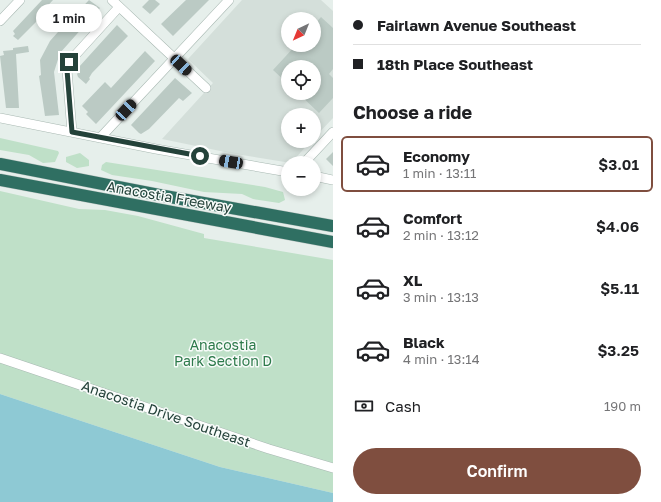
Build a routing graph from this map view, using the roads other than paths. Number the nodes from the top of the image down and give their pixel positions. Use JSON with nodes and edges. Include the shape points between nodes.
{"nodes":[{"id":1,"x":20,"y":0,"type":"edge"},
{"id":2,"x":112,"y":0,"type":"edge"},
{"id":3,"x":229,"y":0,"type":"edge"},
{"id":4,"x":119,"y":7,"type":"junction"},
{"id":5,"x":0,"y":21,"type":"edge"},
{"id":6,"x":174,"y":59,"type":"junction"},
{"id":7,"x":206,"y":88,"type":"dead end"},
{"id":8,"x":0,"y":118,"type":"edge"},
{"id":9,"x":72,"y":132,"type":"junction"},
{"id":10,"x":333,"y":132,"type":"edge"},
{"id":11,"x":100,"y":138,"type":"junction"},
{"id":12,"x":311,"y":156,"type":"edge"},
{"id":13,"x":0,"y":164,"type":"edge"},
{"id":14,"x":281,"y":171,"type":"edge"},
{"id":15,"x":321,"y":177,"type":"edge"},
{"id":16,"x":0,"y":180,"type":"edge"},
{"id":17,"x":333,"y":180,"type":"edge"},
{"id":18,"x":333,"y":226,"type":"edge"},
{"id":19,"x":333,"y":243,"type":"edge"},
{"id":20,"x":0,"y":358,"type":"edge"},
{"id":21,"x":333,"y":468,"type":"edge"}],
"edges":[{"from":1,"to":5,"type":"street"},
{"from":2,"to":4,"type":"street"},
{"from":3,"to":6,"type":"street"},
{"from":4,"to":6,"type":"street"},
{"from":4,"to":9,"type":"street","via":[[69,62],[67,70]]},
{"from":6,"to":7,"type":"street"},
{"from":6,"to":11,"type":"street"},
{"from":8,"to":9,"type":"street"},
{"from":9,"to":11,"type":"street"},
{"from":10,"to":12,"type":"street"},
{"from":11,"to":14,"type":"street"},
{"from":13,"to":18,"type":"highway","name":"Anacostia Freeway"},
{"from":15,"to":17,"type":"street"},
{"from":16,"to":19,"type":"highway","name":"Anacostia Freeway"},
{"from":20,"to":21,"type":"street","name":"Anacostia Drive Southeast","via":[[261,447]]}]}
